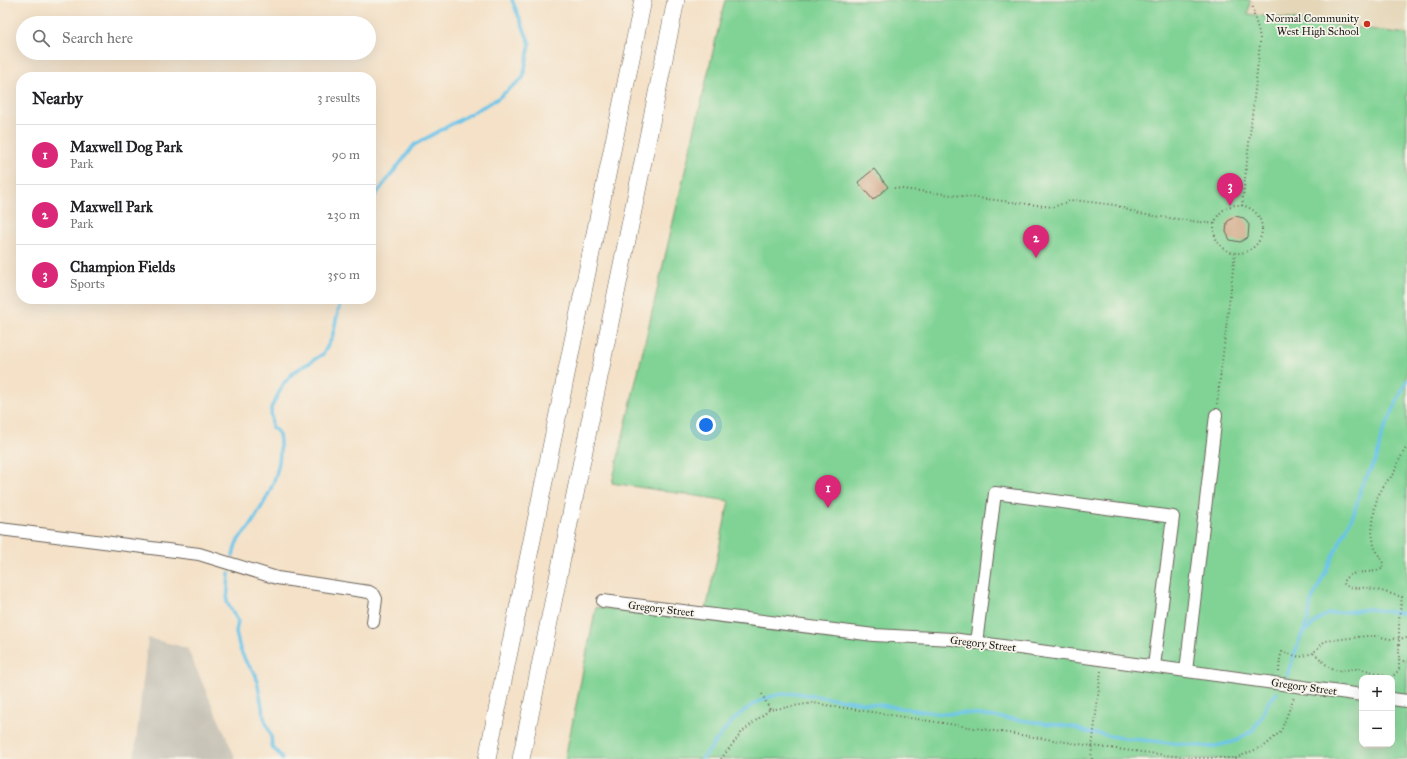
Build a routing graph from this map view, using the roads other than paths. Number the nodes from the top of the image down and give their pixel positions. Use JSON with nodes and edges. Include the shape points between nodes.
{"nodes":[{"id":1,"x":642,"y":0,"type":"edge"},
{"id":2,"x":676,"y":0,"type":"edge"},
{"id":3,"x":1216,"y":415,"type":"road end"},
{"id":4,"x":0,"y":530,"type":"edge"},
{"id":5,"x":602,"y":601,"type":"dead end"},
{"id":6,"x":373,"y":622,"type":"dead end"},
{"id":7,"x":976,"y":643,"type":"junction"},
{"id":8,"x":1154,"y":666,"type":"junction"},
{"id":9,"x":1186,"y":671,"type":"junction"},
{"id":10,"x":1359,"y":695,"type":"edge"},
{"id":11,"x":1395,"y":699,"type":"edge"},
{"id":12,"x":1407,"y":701,"type":"edge"},
{"id":13,"x":487,"y":759,"type":"edge"},
{"id":14,"x":521,"y":759,"type":"edge"}],
"edges":[{"from":1,"to":13,"type":"highway"},
{"from":2,"to":14,"type":"highway"},
{"from":3,"to":9,"type":"street"},
{"from":4,"to":6,"type":"street","via":[[199,554],[277,578],[369,592],[376,599]]},
{"from":5,"to":7,"type":"street","name":"Gregory Street","via":[[874,635]]},
{"from":7,"to":8,"type":"street","name":"Gregory Street"},
{"from":7,"to":8,"type":"street","via":[[995,493],[1173,517]]},
{"from":8,"to":9,"type":"street","name":"Gregory Street"},
{"from":9,"to":10,"type":"street","name":"Gregory Street"},
{"from":11,"to":12,"type":"street"}]}
